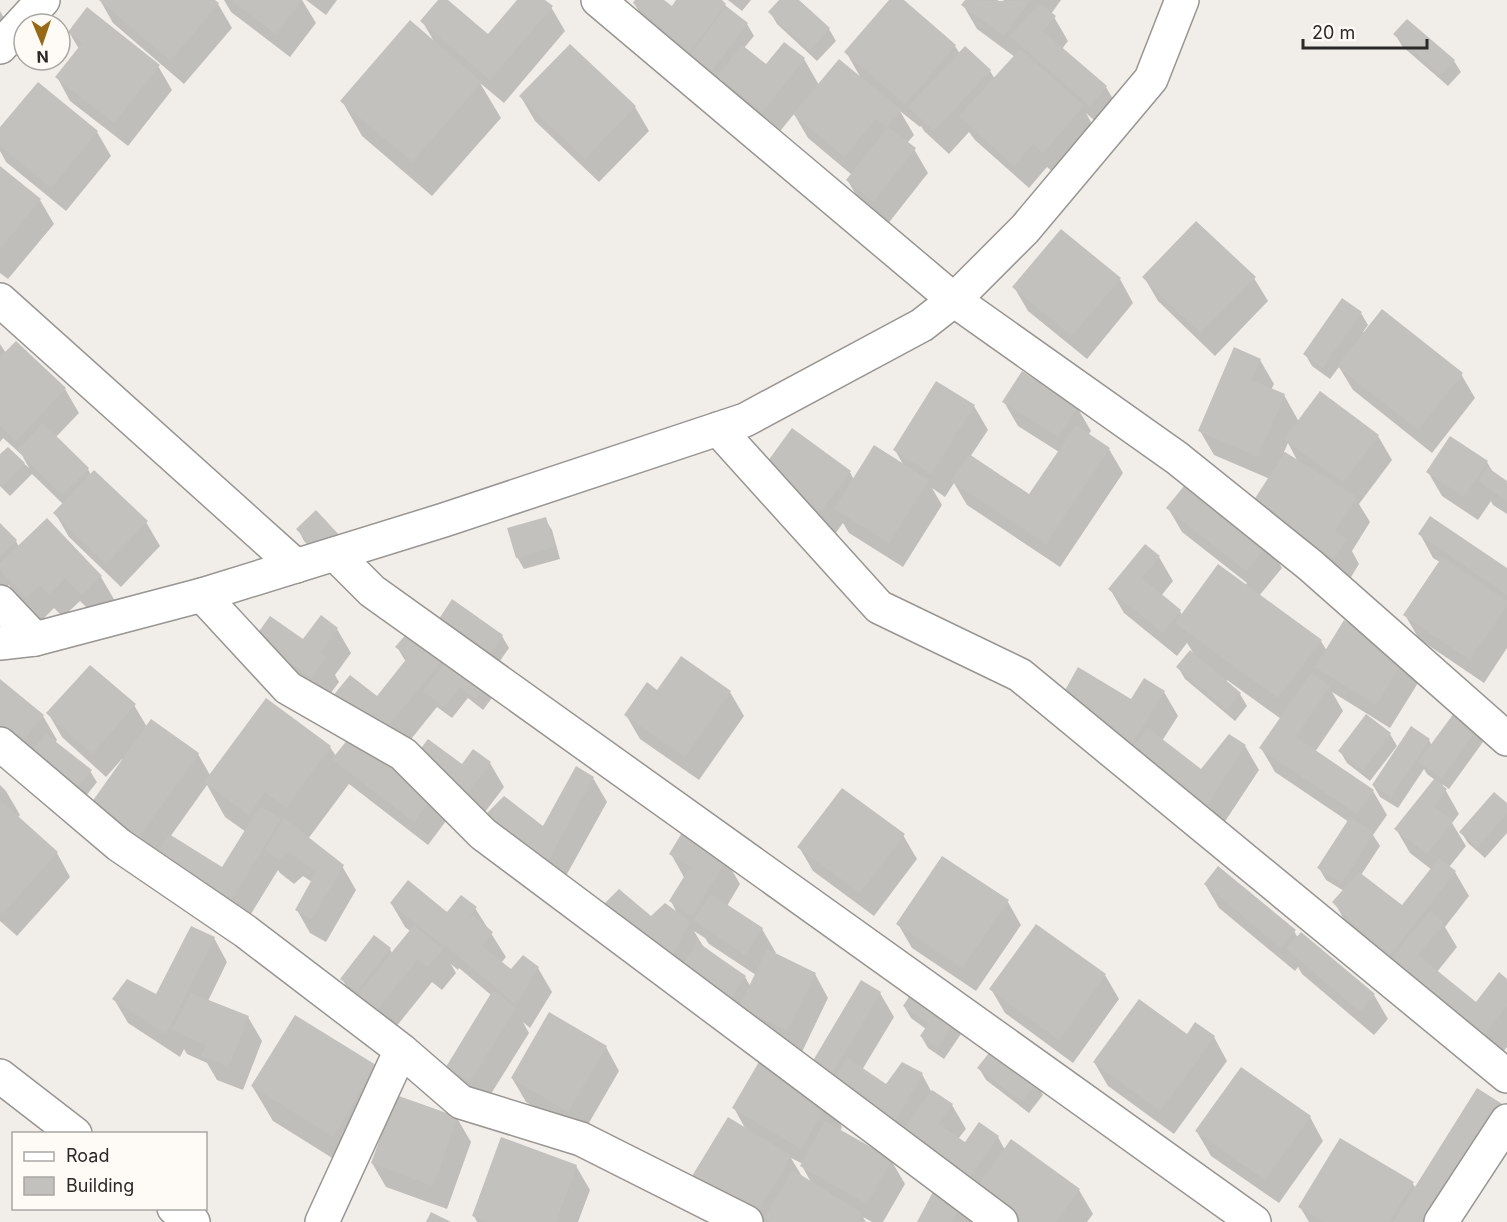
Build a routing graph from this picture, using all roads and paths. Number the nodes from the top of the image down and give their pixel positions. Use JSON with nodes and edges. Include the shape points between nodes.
{"nodes":[{"id":1,"x":43,"y":0,"type":"edge"},
{"id":2,"x":598,"y":0,"type":"edge"},
{"id":3,"x":1182,"y":0,"type":"edge"},
{"id":4,"x":0,"y":48,"type":"edge"},
{"id":5,"x":0,"y":300,"type":"edge"},
{"id":6,"x":954,"y":300,"type":"junction"},
{"id":7,"x":718,"y":429,"type":"junction"},
{"id":8,"x":335,"y":554,"type":"junction"},
{"id":9,"x":296,"y":566,"type":"junction"},
{"id":10,"x":202,"y":595,"type":"junction"},
{"id":11,"x":0,"y":602,"type":"edge"},
{"id":12,"x":35,"y":639,"type":"junction"},
{"id":13,"x":0,"y":644,"type":"edge"},
{"id":14,"x":1507,"y":739,"type":"edge"},
{"id":15,"x":0,"y":744,"type":"edge"},
{"id":16,"x":401,"y":1050,"type":"junction"},
{"id":17,"x":0,"y":1076,"type":"edge"},
{"id":18,"x":1507,"y":1076,"type":"edge"},
{"id":19,"x":1507,"y":1121,"type":"edge"},
{"id":20,"x":72,"y":1132,"type":"edge"},
{"id":21,"x":175,"y":1210,"type":"edge"},
{"id":22,"x":193,"y":1222,"type":"edge"},
{"id":23,"x":322,"y":1222,"type":"edge"},
{"id":24,"x":746,"y":1222,"type":"edge"},
{"id":25,"x":1001,"y":1222,"type":"edge"},
{"id":26,"x":1254,"y":1222,"type":"edge"},
{"id":27,"x":1441,"y":1222,"type":"edge"}],
"edges":[{"from":1,"to":4,"type":"street"},
{"from":2,"to":6,"type":"street"},
{"from":3,"to":6,"type":"street","via":[[1151,79],[1025,229]]},
{"from":5,"to":9,"type":"street"},
{"from":6,"to":7,"type":"street","via":[[922,325],[745,420]]},
{"from":6,"to":14,"type":"street","via":[[1177,458],[1310,565]]},
{"from":7,"to":8,"type":"street"},
{"from":7,"to":18,"type":"street","via":[[879,607],[1020,675]]},
{"from":8,"to":9,"type":"street"},
{"from":8,"to":26,"type":"street","via":[[372,591]]},
{"from":9,"to":10,"type":"street"},
{"from":10,"to":12,"type":"street"},
{"from":10,"to":25,"type":"street","via":[[288,688],[403,754],[483,834]]},
{"from":11,"to":12,"type":"street"},
{"from":12,"to":13,"type":"street"},
{"from":15,"to":16,"type":"street","via":[[119,845],[245,931]]},
{"from":16,"to":23,"type":"street"},
{"from":16,"to":24,"type":"street","via":[[461,1102],[581,1139]]},
{"from":17,"to":20,"type":"street"},
{"from":19,"to":27,"type":"street"},
{"from":21,"to":22,"type":"street"}]}
